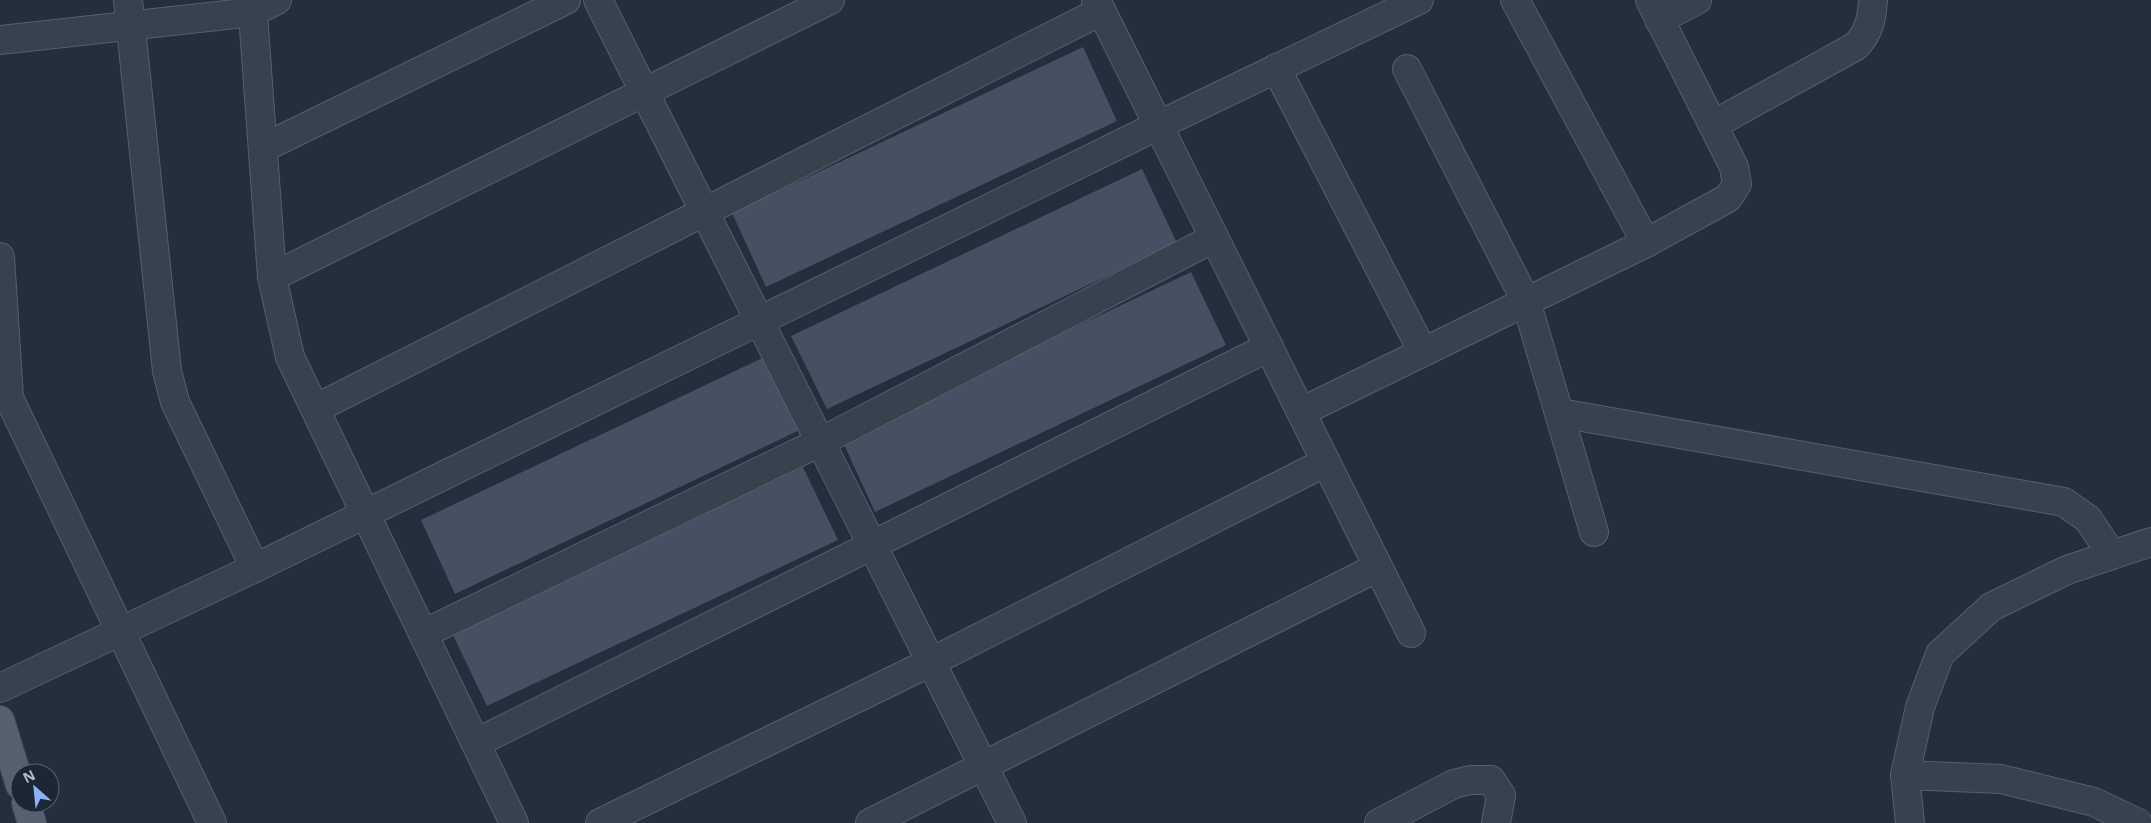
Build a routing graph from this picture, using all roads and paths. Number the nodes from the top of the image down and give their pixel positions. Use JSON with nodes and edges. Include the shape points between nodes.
{"nodes":[{"id":1,"x":277,"y":0,"type":"edge"},
{"id":2,"x":566,"y":0,"type":"edge"},
{"id":3,"x":598,"y":0,"type":"edge"},
{"id":4,"x":830,"y":0,"type":"edge"},
{"id":5,"x":1419,"y":0,"type":"edge"},
{"id":6,"x":1515,"y":0,"type":"edge"},
{"id":7,"x":1697,"y":0,"type":"edge"},
{"id":8,"x":1873,"y":0,"type":"edge"},
{"id":9,"x":253,"y":6,"type":"edge"},
{"id":10,"x":1098,"y":6,"type":"edge"},
{"id":11,"x":1654,"y":10,"type":"edge"},
{"id":12,"x":129,"y":13,"type":"edge"},
{"id":13,"x":0,"y":40,"type":"edge"},
{"id":14,"x":1276,"y":68,"type":"junction"},
{"id":15,"x":1407,"y":68,"type":"dead end"},
{"id":16,"x":644,"y":92,"type":"junction"},
{"id":17,"x":1714,"y":125,"type":"junction"},
{"id":18,"x":1157,"y":126,"type":"junction"},
{"id":19,"x":263,"y":148,"type":"junction"},
{"id":20,"x":705,"y":212,"type":"junction"},
{"id":21,"x":1214,"y":238,"type":"junction"},
{"id":22,"x":1646,"y":243,"type":"junction"},
{"id":23,"x":0,"y":258,"type":"edge"},
{"id":24,"x":272,"y":277,"type":"junction"},
{"id":25,"x":1526,"y":301,"type":"junction"},
{"id":26,"x":759,"y":321,"type":"junction"},
{"id":27,"x":1269,"y":347,"type":"junction"},
{"id":28,"x":1423,"y":352,"type":"junction"},
{"id":29,"x":315,"y":409,"type":"junction"},
{"id":30,"x":1300,"y":412,"type":"junction"},
{"id":31,"x":1560,"y":413,"type":"junction"},
{"id":32,"x":820,"y":442,"type":"junction"},
{"id":33,"x":1326,"y":462,"type":"junction"},
{"id":34,"x":365,"y":513,"type":"junction"},
{"id":35,"x":1594,"y":532,"type":"dead end"},
{"id":36,"x":2151,"y":542,"type":"edge"},
{"id":37,"x":872,"y":545,"type":"junction"},
{"id":38,"x":2112,"y":555,"type":"junction"},
{"id":39,"x":1378,"y":567,"type":"junction"},
{"id":40,"x":255,"y":568,"type":"junction"},
{"id":41,"x":120,"y":630,"type":"junction"},
{"id":42,"x":1411,"y":633,"type":"dead end"},
{"id":43,"x":423,"y":634,"type":"junction"},
{"id":44,"x":931,"y":662,"type":"junction"},
{"id":45,"x":0,"y":688,"type":"edge"},
{"id":46,"x":0,"y":720,"type":"edge"},
{"id":47,"x":476,"y":743,"type":"junction"},
{"id":48,"x":13,"y":763,"type":"edge"},
{"id":49,"x":983,"y":766,"type":"junction"},
{"id":50,"x":1905,"y":775,"type":"junction"},
{"id":51,"x":212,"y":823,"type":"edge"},
{"id":52,"x":514,"y":823,"type":"edge"},
{"id":53,"x":600,"y":823,"type":"edge"},
{"id":54,"x":870,"y":823,"type":"edge"},
{"id":55,"x":1012,"y":823,"type":"edge"},
{"id":56,"x":1379,"y":823,"type":"edge"},
{"id":57,"x":1496,"y":823,"type":"edge"},
{"id":58,"x":1910,"y":823,"type":"edge"},
{"id":59,"x":2138,"y":823,"type":"edge"}],
"edges":[{"from":1,"to":9,"type":"street"},
{"from":2,"to":19,"type":"street"},
{"from":3,"to":16,"type":"street"},
{"from":4,"to":16,"type":"street"},
{"from":5,"to":14,"type":"street"},
{"from":6,"to":22,"type":"street"},
{"from":7,"to":11,"type":"street"},
{"from":8,"to":17,"type":"street","via":[[1866,35],[1856,46]]},
{"from":9,"to":12,"type":"street"},
{"from":9,"to":19,"type":"street"},
{"from":10,"to":18,"type":"street"},
{"from":10,"to":20,"type":"street"},
{"from":11,"to":17,"type":"street"},
{"from":12,"to":13,"type":"street"},
{"from":12,"to":40,"type":"street","via":[[167,371],[175,402]]},
{"from":14,"to":18,"type":"street"},
{"from":14,"to":28,"type":"street"},
{"from":15,"to":25,"type":"street"},
{"from":16,"to":20,"type":"street"},
{"from":16,"to":24,"type":"street"},
{"from":17,"to":22,"type":"street","via":[[1734,168],[1737,184],[1728,198]]},
{"from":18,"to":21,"type":"street"},
{"from":18,"to":26,"type":"street"},
{"from":19,"to":24,"type":"street"},
{"from":20,"to":26,"type":"street"},
{"from":20,"to":29,"type":"street"},
{"from":21,"to":27,"type":"street"},
{"from":21,"to":32,"type":"street"},
{"from":22,"to":25,"type":"street"},
{"from":23,"to":41,"type":"street","via":[[9,398]]},
{"from":24,"to":29,"type":"street","via":[[290,357]]},
{"from":25,"to":28,"type":"street"},
{"from":25,"to":31,"type":"street"},
{"from":26,"to":32,"type":"street"},
{"from":26,"to":34,"type":"street"},
{"from":27,"to":30,"type":"street"},
{"from":27,"to":37,"type":"street"},
{"from":28,"to":30,"type":"street"},
{"from":29,"to":34,"type":"street"},
{"from":30,"to":33,"type":"street"},
{"from":31,"to":35,"type":"street"},
{"from":31,"to":38,"type":"street","via":[[2064,502],[2088,519]]},
{"from":32,"to":37,"type":"street"},
{"from":32,"to":43,"type":"street"},
{"from":33,"to":39,"type":"street"},
{"from":33,"to":44,"type":"street"},
{"from":34,"to":40,"type":"street"},
{"from":34,"to":43,"type":"street"},
{"from":36,"to":38,"type":"street"},
{"from":37,"to":44,"type":"street"},
{"from":37,"to":47,"type":"street"},
{"from":38,"to":50,"type":"street","via":[[2067,570],[1991,607],[1940,654],[1920,707]]},
{"from":39,"to":42,"type":"street"},
{"from":39,"to":49,"type":"street"},
{"from":40,"to":41,"type":"street"},
{"from":41,"to":45,"type":"street"},
{"from":41,"to":51,"type":"street"},
{"from":43,"to":47,"type":"street"},
{"from":44,"to":49,"type":"street"},
{"from":44,"to":53,"type":"street"},
{"from":46,"to":48,"type":"main road"},
{"from":47,"to":52,"type":"street"},
{"from":49,"to":54,"type":"street"},
{"from":49,"to":55,"type":"street"},
{"from":50,"to":58,"type":"street"},
{"from":50,"to":59,"type":"street","via":[[2001,779],[2094,802]]},
{"from":56,"to":57,"type":"street","via":[[1454,784],[1491,780],[1501,795]]}]}
